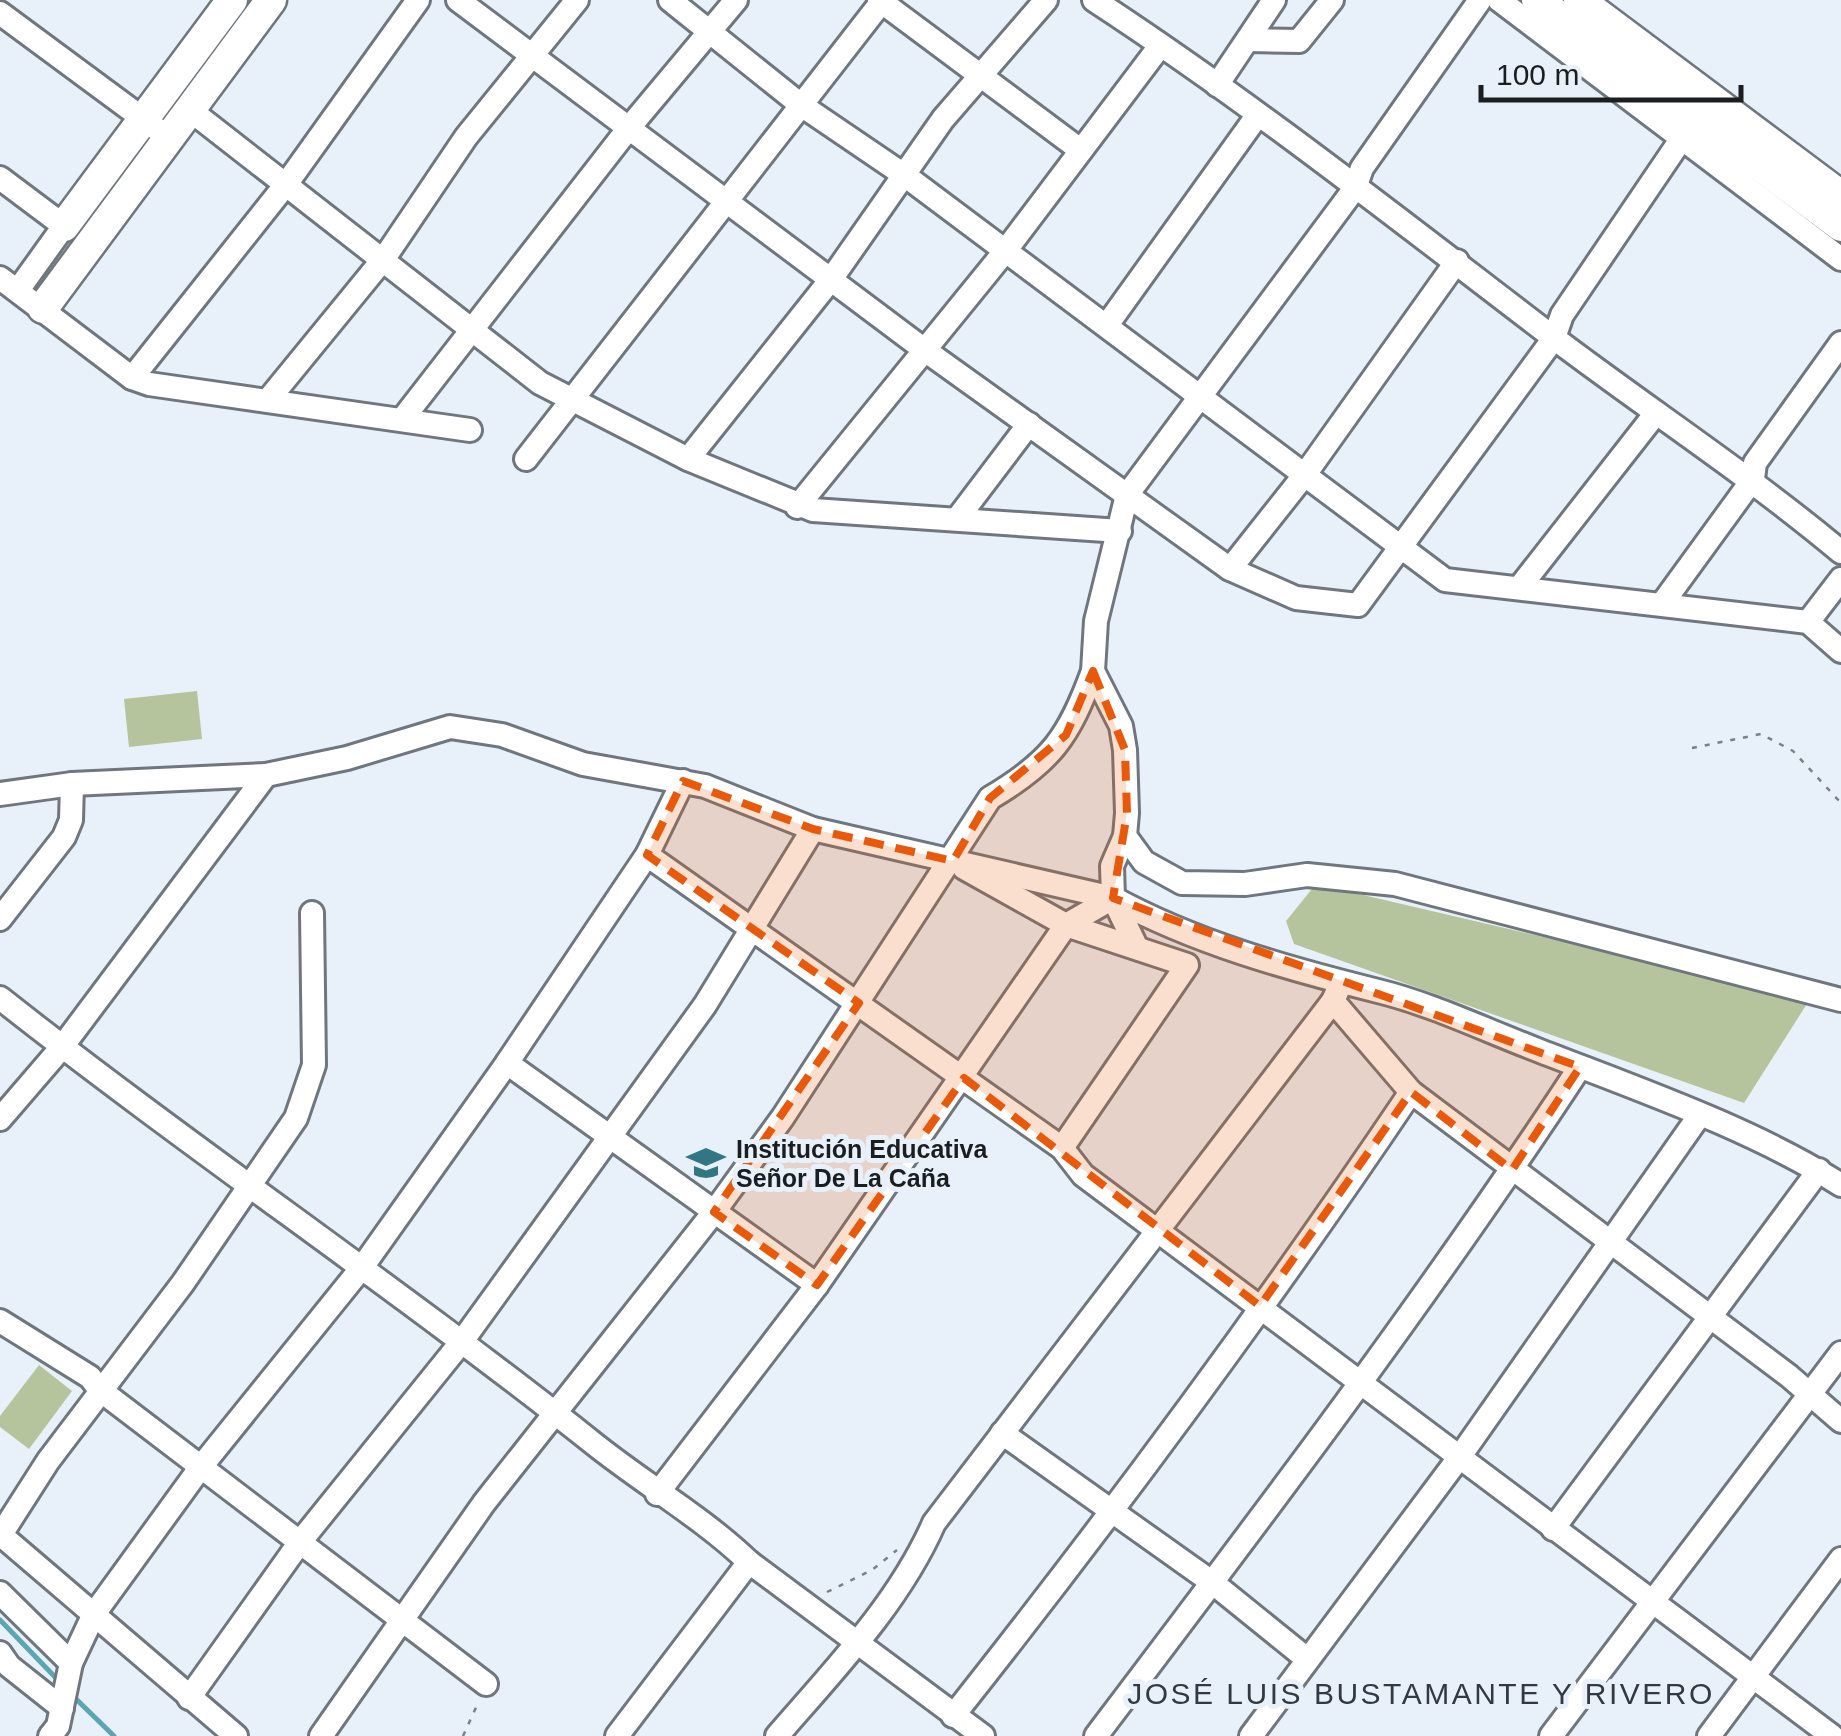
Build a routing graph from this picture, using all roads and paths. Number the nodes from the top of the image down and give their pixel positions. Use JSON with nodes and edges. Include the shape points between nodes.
{"nodes":[{"id":1,"x":271,"y":0,"type":"edge"},
{"id":2,"x":418,"y":0,"type":"edge"},
{"id":3,"x":458,"y":0,"type":"edge"},
{"id":4,"x":577,"y":0,"type":"edge"},
{"id":5,"x":670,"y":0,"type":"edge"},
{"id":6,"x":736,"y":0,"type":"edge"},
{"id":7,"x":1046,"y":0,"type":"edge"},
{"id":8,"x":1094,"y":0,"type":"edge"},
{"id":9,"x":1274,"y":0,"type":"edge"},
{"id":10,"x":1332,"y":0,"type":"edge"},
{"id":11,"x":1480,"y":0,"type":"edge"},
{"id":12,"x":1500,"y":0,"type":"edge"},
{"id":13,"x":1538,"y":0,"type":"edge"},
{"id":14,"x":1579,"y":0,"type":"edge"},
{"id":15,"x":881,"y":1,"type":"edge"},
{"id":16,"x":223,"y":3,"type":"edge"},
{"id":17,"x":0,"y":13,"type":"edge"},
{"id":18,"x":711,"y":32,"type":"junction"},
{"id":19,"x":1248,"y":40,"type":"junction"},
{"id":20,"x":1160,"y":46,"type":"junction"},
{"id":21,"x":531,"y":54,"type":"junction"},
{"id":22,"x":977,"y":75,"type":"junction"},
{"id":23,"x":1218,"y":85,"type":"junction"},
{"id":24,"x":801,"y":105,"type":"junction"},
{"id":25,"x":190,"y":110,"type":"junction"},
{"id":26,"x":1257,"y":116,"type":"junction"},
{"id":27,"x":144,"y":119,"type":"junction"},
{"id":28,"x":1678,"y":126,"type":"junction"},
{"id":29,"x":628,"y":129,"type":"junction"},
{"id":30,"x":169,"y":138,"type":"junction"},
{"id":31,"x":1079,"y":150,"type":"junction"},
{"id":32,"x":906,"y":177,"type":"junction"},
{"id":33,"x":0,"y":178,"type":"edge"},
{"id":34,"x":287,"y":184,"type":"junction"},
{"id":35,"x":1355,"y":188,"type":"junction"},
{"id":36,"x":1841,"y":196,"type":"edge"},
{"id":37,"x":728,"y":203,"type":"junction"},
{"id":38,"x":64,"y":226,"type":"junction"},
{"id":39,"x":1841,"y":226,"type":"edge"},
{"id":40,"x":1006,"y":250,"type":"junction"},
{"id":41,"x":385,"y":257,"type":"junction"},
{"id":42,"x":1841,"y":260,"type":"edge"},
{"id":43,"x":1457,"y":261,"type":"junction"},
{"id":44,"x":832,"y":278,"type":"junction"},
{"id":45,"x":21,"y":292,"type":"edge"},
{"id":46,"x":1107,"y":324,"type":"junction"},
{"id":47,"x":473,"y":332,"type":"junction"},
{"id":48,"x":1554,"y":338,"type":"junction"},
{"id":49,"x":1841,"y":343,"type":"edge"},
{"id":50,"x":926,"y":351,"type":"junction"},
{"id":51,"x":132,"y":378,"type":"junction"},
{"id":52,"x":1202,"y":398,"type":"junction"},
{"id":53,"x":268,"y":400,"type":"junction"},
{"id":54,"x":571,"y":400,"type":"junction"},
{"id":55,"x":1656,"y":413,"type":"junction"},
{"id":56,"x":404,"y":418,"type":"junction"},
{"id":57,"x":1029,"y":424,"type":"junction"},
{"id":58,"x":470,"y":430,"type":"dead end"},
{"id":59,"x":526,"y":459,"type":"dead end"},
{"id":60,"x":688,"y":459,"type":"junction"},
{"id":61,"x":1306,"y":473,"type":"junction"},
{"id":62,"x":1753,"y":479,"type":"junction"},
{"id":63,"x":1127,"y":495,"type":"junction"},
{"id":64,"x":797,"y":507,"type":"junction"},
{"id":65,"x":957,"y":519,"type":"junction"},
{"id":66,"x":1120,"y":531,"type":"junction"},
{"id":67,"x":1401,"y":546,"type":"junction"},
{"id":68,"x":1841,"y":552,"type":"edge"},
{"id":69,"x":1230,"y":569,"type":"junction"},
{"id":70,"x":1841,"y":579,"type":"edge"},
{"id":71,"x":1519,"y":588,"type":"junction"},
{"id":72,"x":1662,"y":604,"type":"junction"},
{"id":73,"x":1808,"y":622,"type":"junction"},
{"id":74,"x":1841,"y":650,"type":"edge"},
{"id":75,"x":1092,"y":672,"type":"junction"},
{"id":76,"x":1692,"y":748,"type":"dead end"},
{"id":77,"x":266,"y":775,"type":"junction"},
{"id":78,"x":683,"y":780,"type":"junction"},
{"id":79,"x":72,"y":784,"type":"junction"},
{"id":80,"x":0,"y":794,"type":"edge"},
{"id":81,"x":1841,"y":803,"type":"edge"},
{"id":82,"x":813,"y":828,"type":"junction"},
{"id":83,"x":1125,"y":836,"type":"junction"},
{"id":84,"x":648,"y":855,"type":"junction"},
{"id":85,"x":952,"y":861,"type":"junction"},
{"id":86,"x":1113,"y":898,"type":"junction"},
{"id":87,"x":312,"y":913,"type":"dead end"},
{"id":88,"x":0,"y":920,"type":"edge"},
{"id":89,"x":1066,"y":925,"type":"junction"},
{"id":90,"x":752,"y":927,"type":"junction"},
{"id":91,"x":1136,"y":946,"type":"junction"},
{"id":92,"x":1336,"y":992,"type":"junction"},
{"id":93,"x":0,"y":998,"type":"edge"},
{"id":94,"x":1841,"y":1000,"type":"edge"},
{"id":95,"x":859,"y":1003,"type":"junction"},
{"id":96,"x":62,"y":1047,"type":"junction"},
{"id":97,"x":507,"y":1063,"type":"junction"},
{"id":98,"x":1580,"y":1066,"type":"junction"},
{"id":99,"x":964,"y":1078,"type":"junction"},
{"id":100,"x":1411,"y":1092,"type":"junction"},
{"id":101,"x":1699,"y":1116,"type":"junction"},
{"id":102,"x":0,"y":1119,"type":"edge"},
{"id":103,"x":608,"y":1134,"type":"junction"},
{"id":104,"x":1062,"y":1148,"type":"junction"},
{"id":105,"x":1512,"y":1170,"type":"junction"},
{"id":106,"x":1818,"y":1170,"type":"junction"},
{"id":107,"x":252,"y":1185,"type":"junction"},
{"id":108,"x":1841,"y":1185,"type":"edge"},
{"id":109,"x":714,"y":1212,"type":"junction"},
{"id":110,"x":1160,"y":1232,"type":"junction"},
{"id":111,"x":1612,"y":1246,"type":"junction"},
{"id":112,"x":363,"y":1266,"type":"junction"},
{"id":113,"x":818,"y":1286,"type":"junction"},
{"id":114,"x":1260,"y":1306,"type":"junction"},
{"id":115,"x":1711,"y":1318,"type":"junction"},
{"id":116,"x":0,"y":1322,"type":"edge"},
{"id":117,"x":463,"y":1340,"type":"junction"},
{"id":118,"x":1841,"y":1353,"type":"edge"},
{"id":119,"x":1360,"y":1382,"type":"junction"},
{"id":120,"x":100,"y":1390,"type":"junction"},
{"id":121,"x":1809,"y":1397,"type":"junction"},
{"id":122,"x":553,"y":1412,"type":"junction"},
{"id":123,"x":1841,"y":1422,"type":"edge"},
{"id":124,"x":1002,"y":1433,"type":"junction"},
{"id":125,"x":1461,"y":1455,"type":"junction"},
{"id":126,"x":200,"y":1468,"type":"junction"},
{"id":127,"x":656,"y":1494,"type":"junction"},
{"id":128,"x":1109,"y":1510,"type":"junction"},
{"id":129,"x":1553,"y":1529,"type":"junction"},
{"id":130,"x":0,"y":1535,"type":"edge"},
{"id":131,"x":300,"y":1542,"type":"junction"},
{"id":132,"x":899,"y":1548,"type":"dead end"},
{"id":133,"x":1841,"y":1559,"type":"edge"},
{"id":134,"x":749,"y":1562,"type":"junction"},
{"id":135,"x":1213,"y":1582,"type":"junction"},
{"id":136,"x":0,"y":1592,"type":"edge"},
{"id":137,"x":1654,"y":1598,"type":"junction"},
{"id":138,"x":804,"y":1602,"type":"junction"},
{"id":139,"x":94,"y":1614,"type":"junction"},
{"id":140,"x":404,"y":1619,"type":"junction"},
{"id":141,"x":858,"y":1641,"type":"junction"},
{"id":142,"x":0,"y":1653,"type":"edge"},
{"id":143,"x":1308,"y":1659,"type":"junction"},
{"id":144,"x":72,"y":1663,"type":"junction"},
{"id":145,"x":1752,"y":1679,"type":"junction"},
{"id":146,"x":486,"y":1684,"type":"joint"},
{"id":147,"x":189,"y":1698,"type":"junction"},
{"id":148,"x":954,"y":1716,"type":"junction"},
{"id":149,"x":60,"y":1727,"type":"edge"},
{"id":150,"x":236,"y":1736,"type":"edge"},
{"id":151,"x":321,"y":1736,"type":"edge"},
{"id":152,"x":463,"y":1736,"type":"edge"},
{"id":153,"x":617,"y":1736,"type":"edge"},
{"id":154,"x":777,"y":1736,"type":"edge"},
{"id":155,"x":983,"y":1736,"type":"edge"},
{"id":156,"x":1096,"y":1736,"type":"edge"},
{"id":157,"x":1251,"y":1736,"type":"edge"},
{"id":158,"x":1552,"y":1736,"type":"edge"},
{"id":159,"x":1709,"y":1736,"type":"edge"},
{"id":160,"x":1832,"y":1736,"type":"edge"}],
"edges":[{"from":1,"to":25,"type":"main road"},
{"from":2,"to":34,"type":"street"},
{"from":3,"to":21,"type":"street"},
{"from":4,"to":21,"type":"street"},
{"from":5,"to":18,"type":"street"},
{"from":6,"to":18,"type":"street"},
{"from":7,"to":22,"type":"street"},
{"from":8,"to":20,"type":"street"},
{"from":9,"to":19,"type":"street"},
{"from":10,"to":19,"type":"street","via":[[1299,41]]},
{"from":11,"to":35,"type":"street","via":[[1362,168]]},
{"from":12,"to":28,"type":"street"},
{"from":13,"to":28,"type":"main road"},
{"from":14,"to":36,"type":"main road"},
{"from":15,"to":22,"type":"street"},
{"from":15,"to":24,"type":"street"},
{"from":16,"to":27,"type":"main road"},
{"from":17,"to":27,"type":"street"},
{"from":18,"to":24,"type":"street"},
{"from":18,"to":29,"type":"street"},
{"from":19,"to":23,"type":"street"},
{"from":20,"to":23,"type":"street"},
{"from":20,"to":31,"type":"street"},
{"from":21,"to":29,"type":"street"},
{"from":21,"to":41,"type":"street"},
{"from":22,"to":31,"type":"street"},
{"from":22,"to":32,"type":"street"},
{"from":23,"to":26,"type":"street"},
{"from":24,"to":32,"type":"street"},
{"from":24,"to":37,"type":"street"},
{"from":25,"to":30,"type":"main road"},
{"from":25,"to":34,"type":"street"},
{"from":26,"to":35,"type":"street"},
{"from":26,"to":46,"type":"street"},
{"from":27,"to":30,"type":"street"},
{"from":27,"to":38,"type":"main road"},
{"from":28,"to":39,"type":"main road"},
{"from":28,"to":42,"type":"street"},
{"from":28,"to":48,"type":"street"},
{"from":29,"to":37,"type":"street"},
{"from":29,"to":47,"type":"street"},
{"from":30,"to":45,"type":"main road"},
{"from":31,"to":40,"type":"street"},
{"from":32,"to":40,"type":"street"},
{"from":32,"to":44,"type":"street"},
{"from":33,"to":38,"type":"street"},
{"from":34,"to":41,"type":"street"},
{"from":34,"to":51,"type":"street"},
{"from":35,"to":43,"type":"street"},
{"from":35,"to":52,"type":"street"},
{"from":37,"to":44,"type":"street"},
{"from":37,"to":54,"type":"street"},
{"from":38,"to":45,"type":"street"},
{"from":40,"to":46,"type":"street"},
{"from":40,"to":50,"type":"street"},
{"from":41,"to":47,"type":"street"},
{"from":41,"to":53,"type":"street"},
{"from":43,"to":48,"type":"street"},
{"from":43,"to":61,"type":"street"},
{"from":44,"to":50,"type":"street"},
{"from":44,"to":60,"type":"street"},
{"from":45,"to":51,"type":"street"},
{"from":46,"to":52,"type":"street"},
{"from":47,"to":54,"type":"street"},
{"from":47,"to":56,"type":"street"},
{"from":48,"to":55,"type":"street"},
{"from":48,"to":67,"type":"street"},
{"from":49,"to":62,"type":"street","via":[[1755,464]]},
{"from":50,"to":57,"type":"street"},
{"from":50,"to":64,"type":"street"},
{"from":51,"to":53,"type":"street"},
{"from":52,"to":61,"type":"street"},
{"from":52,"to":63,"type":"street"},
{"from":53,"to":56,"type":"street"},
{"from":54,"to":59,"type":"street"},
{"from":54,"to":60,"type":"street"},
{"from":55,"to":62,"type":"street"},
{"from":55,"to":71,"type":"street"},
{"from":56,"to":58,"type":"street"},
{"from":57,"to":63,"type":"street"},
{"from":57,"to":65,"type":"street"},
{"from":60,"to":64,"type":"street"},
{"from":61,"to":67,"type":"street"},
{"from":61,"to":69,"type":"street"},
{"from":62,"to":68,"type":"street"},
{"from":62,"to":72,"type":"street"},
{"from":63,"to":66,"type":"street"},
{"from":63,"to":69,"type":"street"},
{"from":64,"to":65,"type":"street"},
{"from":65,"to":66,"type":"street"},
{"from":66,"to":75,"type":"street","via":[[1096,621]]},
{"from":67,"to":69,"type":"street","via":[[1358,605],[1296,598]]},
{"from":67,"to":71,"type":"street","via":[[1445,580]]},
{"from":70,"to":73,"type":"street"},
{"from":71,"to":72,"type":"street"},
{"from":72,"to":73,"type":"street"},
{"from":73,"to":74,"type":"street"},
{"from":75,"to":83,"type":"street","via":[[1121,726]]},
{"from":75,"to":85,"type":"street","via":[[1066,736],[1039,766],[990,798]]},
{"from":76,"to":81,"type":"path","via":[[1761,734],[1792,751]]},
{"from":77,"to":78,"type":"street","via":[[450,727],[606,769]]},
{"from":77,"to":79,"type":"street"},
{"from":77,"to":96,"type":"street"},
{"from":78,"to":82,"type":"street"},
{"from":78,"to":84,"type":"street"},
{"from":79,"to":80,"type":"street"},
{"from":79,"to":88,"type":"street","via":[[64,837]]},
{"from":82,"to":85,"type":"street"},
{"from":82,"to":90,"type":"street"},
{"from":83,"to":86,"type":"street","via":[[1112,866]]},
{"from":83,"to":94,"type":"street","via":[[1144,862],[1182,883],[1307,876],[1395,884]]},
{"from":84,"to":90,"type":"street"},
{"from":84,"to":97,"type":"street"},
{"from":85,"to":86,"type":"street"},
{"from":85,"to":89,"type":"street"},
{"from":85,"to":95,"type":"street"},
{"from":86,"to":89,"type":"street"},
{"from":86,"to":91,"type":"street"},
{"from":86,"to":92,"type":"street"},
{"from":87,"to":107,"type":"street","via":[[314,1065],[296,1118]]},
{"from":89,"to":91,"type":"street"},
{"from":89,"to":99,"type":"street"},
{"from":90,"to":95,"type":"street"},
{"from":90,"to":103,"type":"street","via":[[705,1004]]},
{"from":91,"to":104,"type":"street","via":[[1188,964]]},
{"from":92,"to":98,"type":"street","via":[[1414,1003]]},
{"from":92,"to":100,"type":"street"},
{"from":92,"to":110,"type":"street"},
{"from":93,"to":96,"type":"street"},
{"from":95,"to":99,"type":"street"},
{"from":95,"to":109,"type":"street"},
{"from":96,"to":102,"type":"street"},
{"from":96,"to":107,"type":"street"},
{"from":97,"to":103,"type":"street"},
{"from":97,"to":112,"type":"street"},
{"from":98,"to":101,"type":"street"},
{"from":98,"to":105,"type":"street"},
{"from":99,"to":104,"type":"street"},
{"from":99,"to":113,"type":"street"},
{"from":100,"to":105,"type":"street"},
{"from":100,"to":114,"type":"street"},
{"from":101,"to":106,"type":"street"},
{"from":101,"to":111,"type":"street"},
{"from":103,"to":109,"type":"street"},
{"from":103,"to":117,"type":"street"},
{"from":104,"to":110,"type":"street","via":[[1083,1175]]},
{"from":105,"to":111,"type":"street"},
{"from":105,"to":119,"type":"street"},
{"from":106,"to":108,"type":"street"},
{"from":106,"to":115,"type":"street"},
{"from":107,"to":112,"type":"street"},
{"from":107,"to":120,"type":"street"},
{"from":109,"to":113,"type":"street"},
{"from":109,"to":122,"type":"street"},
{"from":110,"to":114,"type":"street"},
{"from":110,"to":124,"type":"street"},
{"from":111,"to":115,"type":"street"},
{"from":111,"to":125,"type":"street"},
{"from":112,"to":117,"type":"street"},
{"from":112,"to":126,"type":"street"},
{"from":113,"to":127,"type":"street"},
{"from":114,"to":119,"type":"street"},
{"from":114,"to":128,"type":"street"},
{"from":115,"to":121,"type":"street"},
{"from":115,"to":129,"type":"street"},
{"from":116,"to":120,"type":"street","via":[[90,1376]]},
{"from":117,"to":122,"type":"street"},
{"from":117,"to":131,"type":"street"},
{"from":118,"to":121,"type":"street"},
{"from":119,"to":125,"type":"street"},
{"from":119,"to":135,"type":"street"},
{"from":120,"to":126,"type":"street"},
{"from":120,"to":130,"type":"street"},
{"from":121,"to":123,"type":"street"},
{"from":121,"to":137,"type":"street"},
{"from":122,"to":127,"type":"street"},
{"from":122,"to":140,"type":"street"},
{"from":124,"to":128,"type":"street"},
{"from":124,"to":141,"type":"street"},
{"from":125,"to":129,"type":"street"},
{"from":125,"to":143,"type":"street"},
{"from":126,"to":131,"type":"street"},
{"from":126,"to":139,"type":"street"},
{"from":127,"to":134,"type":"street"},
{"from":128,"to":135,"type":"street"},
{"from":128,"to":148,"type":"street"},
{"from":129,"to":137,"type":"street"},
{"from":130,"to":139,"type":"street"},
{"from":131,"to":140,"type":"street"},
{"from":131,"to":147,"type":"street"},
{"from":132,"to":138,"type":"path","via":[[872,1570]]},
{"from":133,"to":145,"type":"street"},
{"from":134,"to":138,"type":"street"},
{"from":134,"to":153,"type":"street"},
{"from":135,"to":143,"type":"street"},
{"from":135,"to":156,"type":"street"},
{"from":136,"to":144,"type":"street"},
{"from":137,"to":145,"type":"street"},
{"from":137,"to":158,"type":"street"},
{"from":138,"to":141,"type":"street"},
{"from":139,"to":144,"type":"street"},
{"from":139,"to":147,"type":"street"},
{"from":140,"to":146,"type":"street"},
{"from":140,"to":151,"type":"street"},
{"from":141,"to":148,"type":"street"},
{"from":141,"to":154,"type":"street"},
{"from":142,"to":149,"type":"street"},
{"from":143,"to":157,"type":"street"},
{"from":144,"to":149,"type":"street"},
{"from":145,"to":159,"type":"street"},
{"from":145,"to":160,"type":"street"},
{"from":146,"to":152,"type":"path"},
{"from":147,"to":150,"type":"street"},
{"from":148,"to":155,"type":"street"}]}
